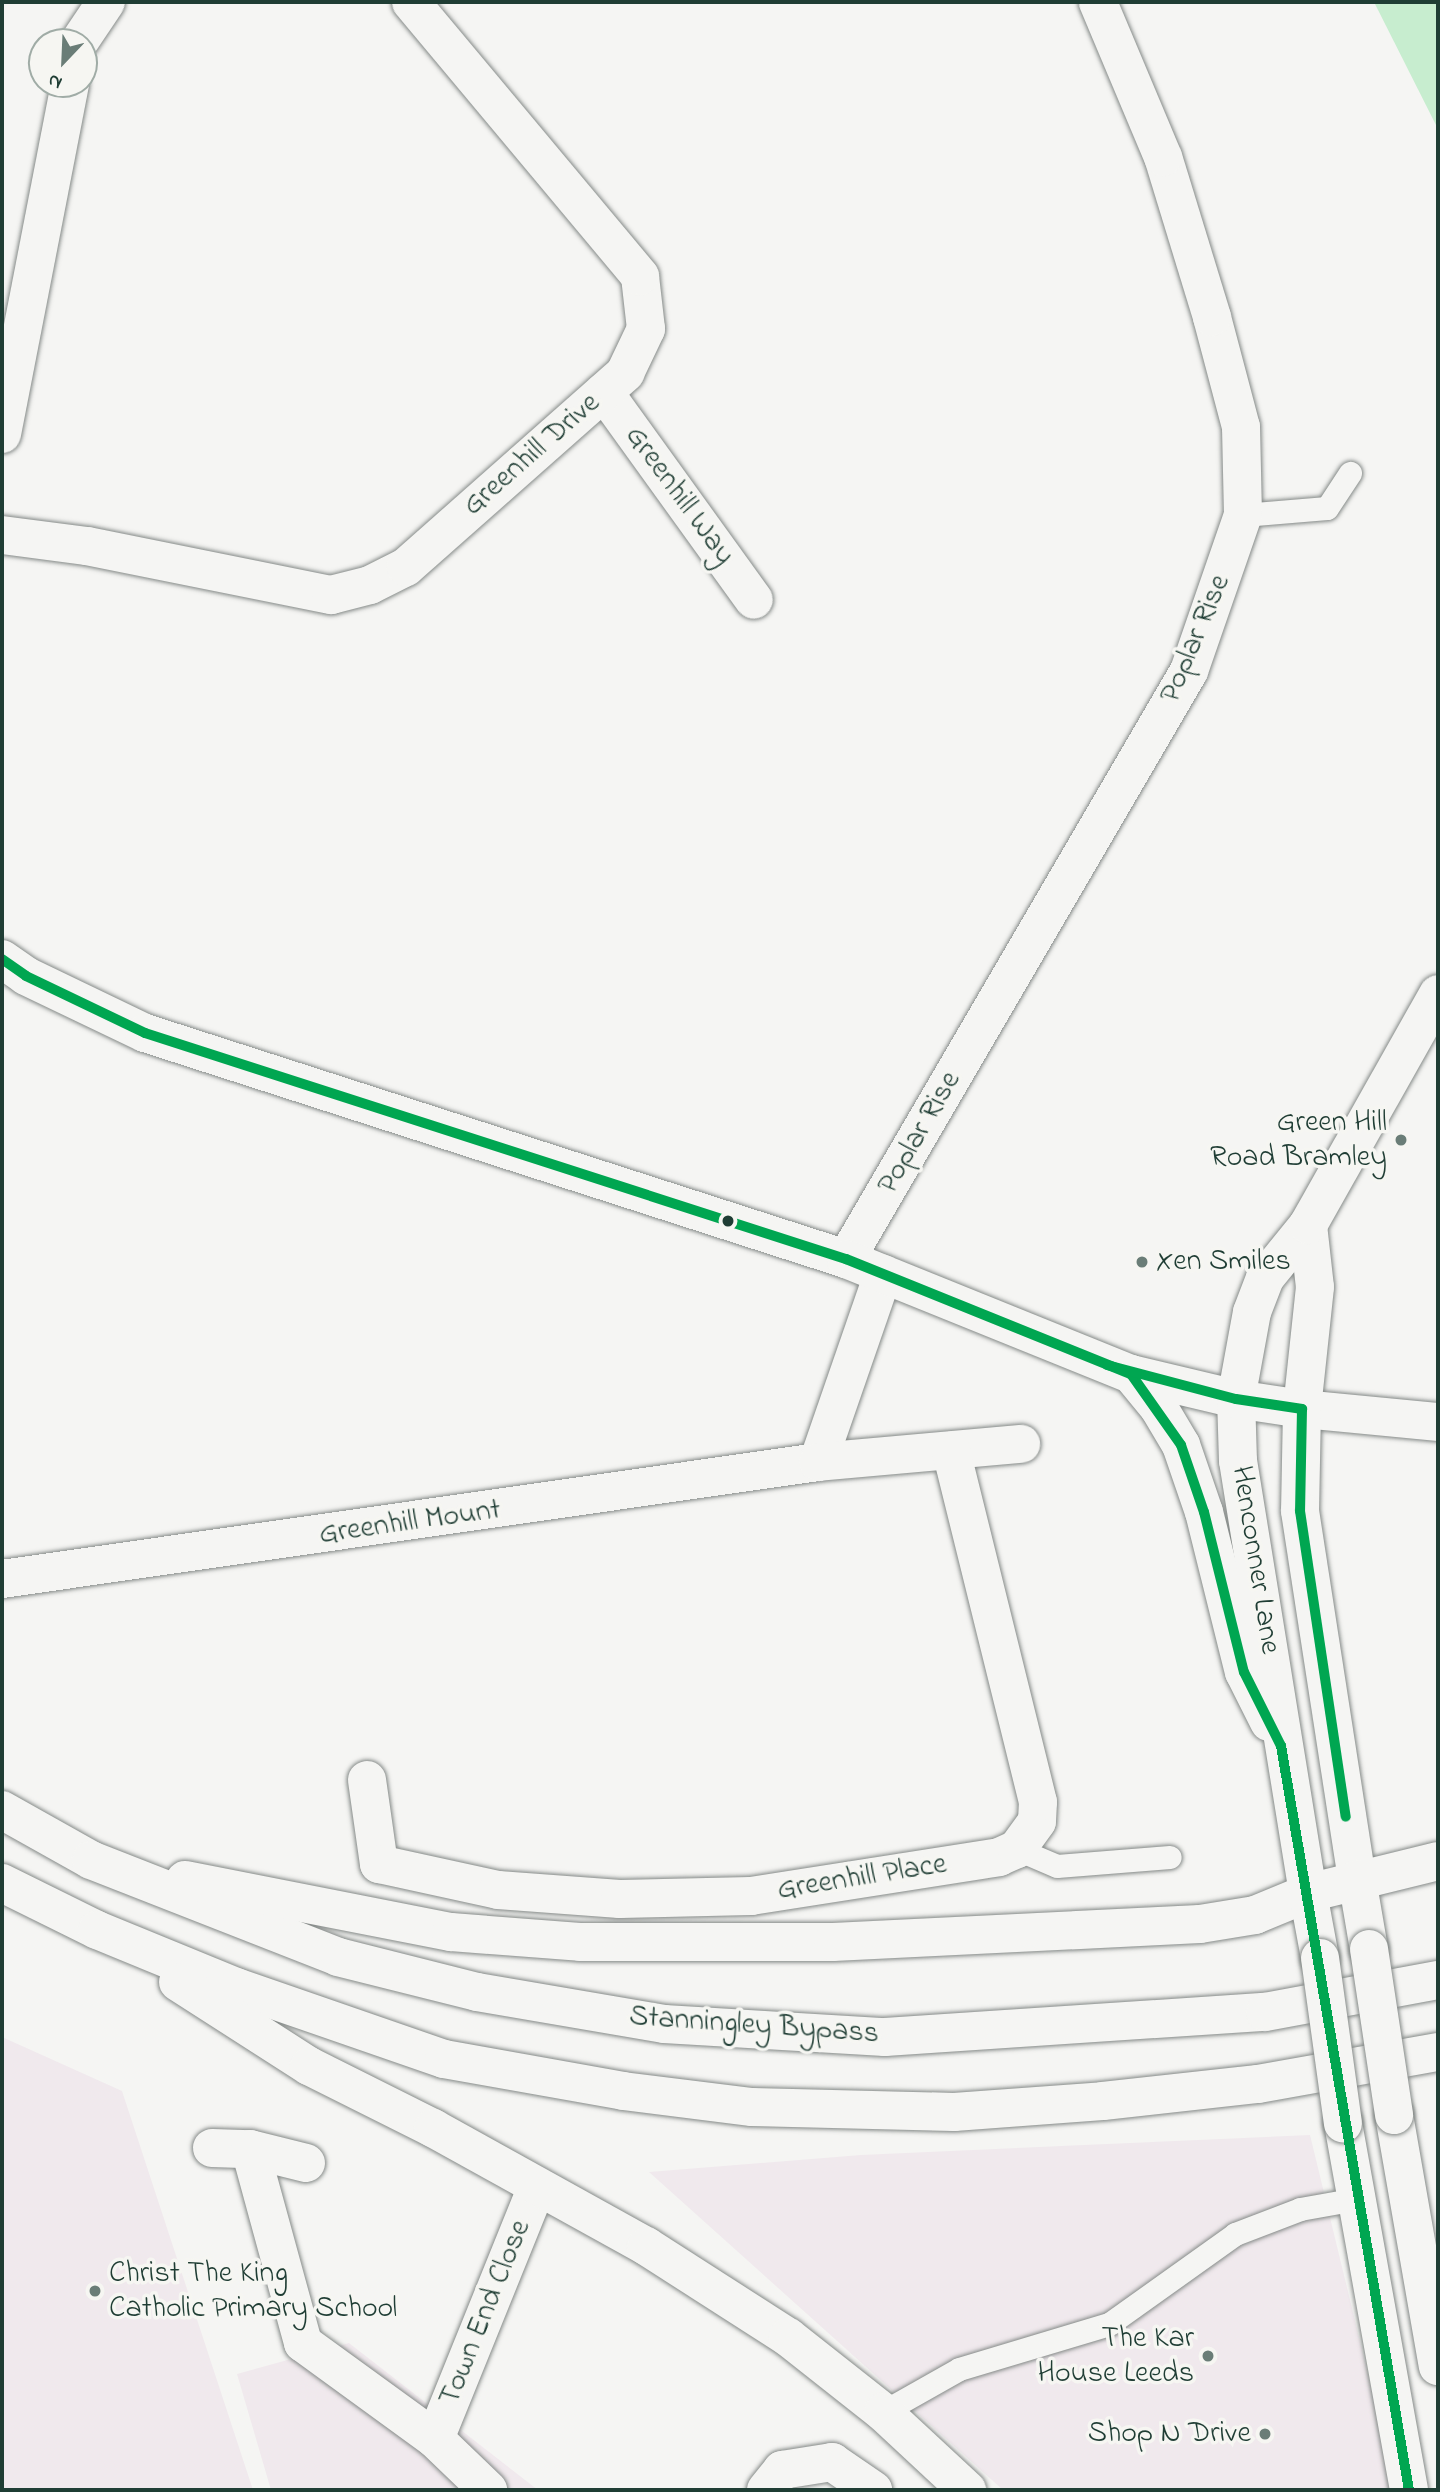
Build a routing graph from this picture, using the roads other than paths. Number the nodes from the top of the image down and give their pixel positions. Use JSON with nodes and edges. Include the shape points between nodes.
{"nodes":[{"id":1,"x":106,"y":2,"type":"edge"},
{"id":2,"x":411,"y":2,"type":"edge"},
{"id":3,"x":1098,"y":2,"type":"edge"},
{"id":4,"x":88,"y":28,"type":"edge"},
{"id":5,"x":67,"y":98,"type":"edge"},
{"id":6,"x":604,"y":392,"type":"junction"},
{"id":7,"x":2,"y":434,"type":"edge"},
{"id":8,"x":1350,"y":474,"type":"dead end"},
{"id":9,"x":1243,"y":515,"type":"junction"},
{"id":10,"x":2,"y":535,"type":"edge"},
{"id":11,"x":754,"y":600,"type":"dead end"},
{"id":12,"x":2,"y":959,"type":"edge"},
{"id":13,"x":1438,"y":994,"type":"edge"},
{"id":14,"x":1308,"y":1225,"type":"junction"},
{"id":15,"x":846,"y":1259,"type":"junction"},
{"id":16,"x":883,"y":1274,"type":"junction"},
{"id":17,"x":1131,"y":1374,"type":"junction"},
{"id":18,"x":1236,"y":1399,"type":"junction"},
{"id":19,"x":1302,"y":1409,"type":"junction"},
{"id":20,"x":1438,"y":1422,"type":"edge"},
{"id":21,"x":1020,"y":1444,"type":"dead end"},
{"id":22,"x":951,"y":1451,"type":"junction"},
{"id":23,"x":818,"y":1462,"type":"junction"},
{"id":24,"x":2,"y":1579,"type":"edge"},
{"id":25,"x":1281,"y":1746,"type":"junction"},
{"id":26,"x":367,"y":1780,"type":"dead end"},
{"id":27,"x":2,"y":1810,"type":"edge"},
{"id":28,"x":1017,"y":1849,"type":"junction"},
{"id":29,"x":1170,"y":1857,"type":"dead end"},
{"id":30,"x":91,"y":1860,"type":"junction"},
{"id":31,"x":1438,"y":1861,"type":"edge"},
{"id":32,"x":1357,"y":1879,"type":"junction"},
{"id":33,"x":2,"y":1883,"type":"edge"},
{"id":34,"x":1308,"y":1893,"type":"junction"},
{"id":35,"x":97,"y":1930,"type":"junction"},
{"id":36,"x":1438,"y":1980,"type":"edge"},
{"id":37,"x":1438,"y":2052,"type":"edge"},
{"id":38,"x":212,"y":2148,"type":"dead end"},
{"id":39,"x":250,"y":2149,"type":"junction"},
{"id":40,"x":306,"y":2162,"type":"dead end"},
{"id":41,"x":537,"y":2187,"type":"junction"},
{"id":42,"x":1356,"y":2199,"type":"junction"},
{"id":43,"x":1430,"y":2263,"type":"edge"},
{"id":44,"x":1438,"y":2366,"type":"edge"},
{"id":45,"x":883,"y":2412,"type":"junction"},
{"id":46,"x":435,"y":2440,"type":"junction"},
{"id":47,"x":481,"y":2487,"type":"edge"},
{"id":48,"x":766,"y":2490,"type":"edge"},
{"id":49,"x":873,"y":2490,"type":"edge"},
{"id":50,"x":967,"y":2490,"type":"edge"},
{"id":51,"x":1409,"y":2490,"type":"edge"}],
"edges":[{"from":1,"to":4,"type":"street"},
{"from":2,"to":6,"type":"street","name":"Greenhill Drive","via":[[640,276],[646,329],[625,373]]},
{"from":3,"to":9,"type":"street","name":"Poplar Rise","via":[[1163,157],[1212,317],[1241,427]]},
{"from":5,"to":7,"type":"street"},
{"from":6,"to":10,"type":"street","name":"Greenhill Drive","via":[[406,566],[370,585],[331,595],[87,546]]},
{"from":6,"to":11,"type":"street","name":"Greenhill Way"},
{"from":8,"to":9,"type":"lane","via":[[1327,508]]},
{"from":9,"to":15,"type":"street","name":"Poplar Rise","via":[[1189,671]]},
{"from":12,"to":15,"type":"street","via":[[26,976],[145,1033]]},
{"from":13,"to":14,"type":"street","name":"Henconner Lane"},
{"from":14,"to":18,"type":"street","name":"Henconner Lane","via":[[1265,1278],[1252,1312]]},
{"from":14,"to":19,"type":"street","name":"Henconner Lane","via":[[1315,1287]]},
{"from":15,"to":16,"type":"street"},
{"from":16,"to":17,"type":"street"},
{"from":16,"to":23,"type":"street"},
{"from":17,"to":18,"type":"street"},
{"from":17,"to":25,"type":"street","via":[[1159,1408],[1181,1446],[1204,1512],[1244,1672]]},
{"from":18,"to":19,"type":"street"},
{"from":18,"to":25,"type":"street","name":"Henconner Lane","via":[[1238,1461]]},
{"from":19,"to":20,"type":"street"},
{"from":19,"to":32,"type":"street","name":"Henconner Lane","via":[[1300,1511]]},
{"from":21,"to":22,"type":"street","name":"Greenhill Mount"},
{"from":22,"to":23,"type":"street","name":"Greenhill Mount"},
{"from":22,"to":28,"type":"street","via":[[1038,1802],[1037,1821]]},
{"from":23,"to":24,"type":"street","name":"Greenhill Mount","via":[[34,1578]]},
{"from":25,"to":34,"type":"street","name":"Henconner Lane"},
{"from":26,"to":28,"type":"street","name":"Greenhill Place","via":[[379,1864],[498,1891],[620,1899],[751,1896],[999,1857]]},
{"from":27,"to":30,"type":"street"},
{"from":28,"to":29,"type":"lane","via":[[1057,1866]]},
{"from":30,"to":34,"type":"street","via":[[450,1932],[580,1942],[834,1942],[1200,1924],[1255,1916]]},
{"from":30,"to":36,"type":"street","name":"Stanningley Bypass","via":[[338,1957],[477,1993],[664,2024],[885,2037],[1265,2012]]},
{"from":31,"to":32,"type":"street"},
{"from":32,"to":34,"type":"street"},
{"from":32,"to":43,"type":"street","name":"Henconner Lane","bridge":true,"via":[[1394,2115]]},
{"from":33,"to":35,"type":"street"},
{"from":34,"to":42,"type":"street","name":"Henconner Lane","bridge":true},
{"from":35,"to":37,"type":"street","via":[[236,1987],[444,2059],[623,2091],[752,2107],[954,2112],[1103,2101],[1258,2084]]},
{"from":35,"to":41,"type":"street","via":[[309,2066]]},
{"from":38,"to":39,"type":"street"},
{"from":39,"to":40,"type":"street"},
{"from":39,"to":46,"type":"street","name":"Town End Close","via":[[303,2343]]},
{"from":41,"to":45,"type":"street","via":[[646,2246],[788,2337]]},
{"from":41,"to":46,"type":"street","name":"Town End Close"},
{"from":42,"to":45,"type":"lane","via":[[1300,2209],[1236,2234],[1109,2324],[959,2369]]},
{"from":42,"to":51,"type":"street","name":"Henconner Lane"},
{"from":43,"to":44,"type":"street"},
{"from":45,"to":50,"type":"street"},
{"from":46,"to":47,"type":"street","name":"Town End Close"},
{"from":48,"to":49,"type":"street","via":[[782,2470],[832,2462]]}]}
